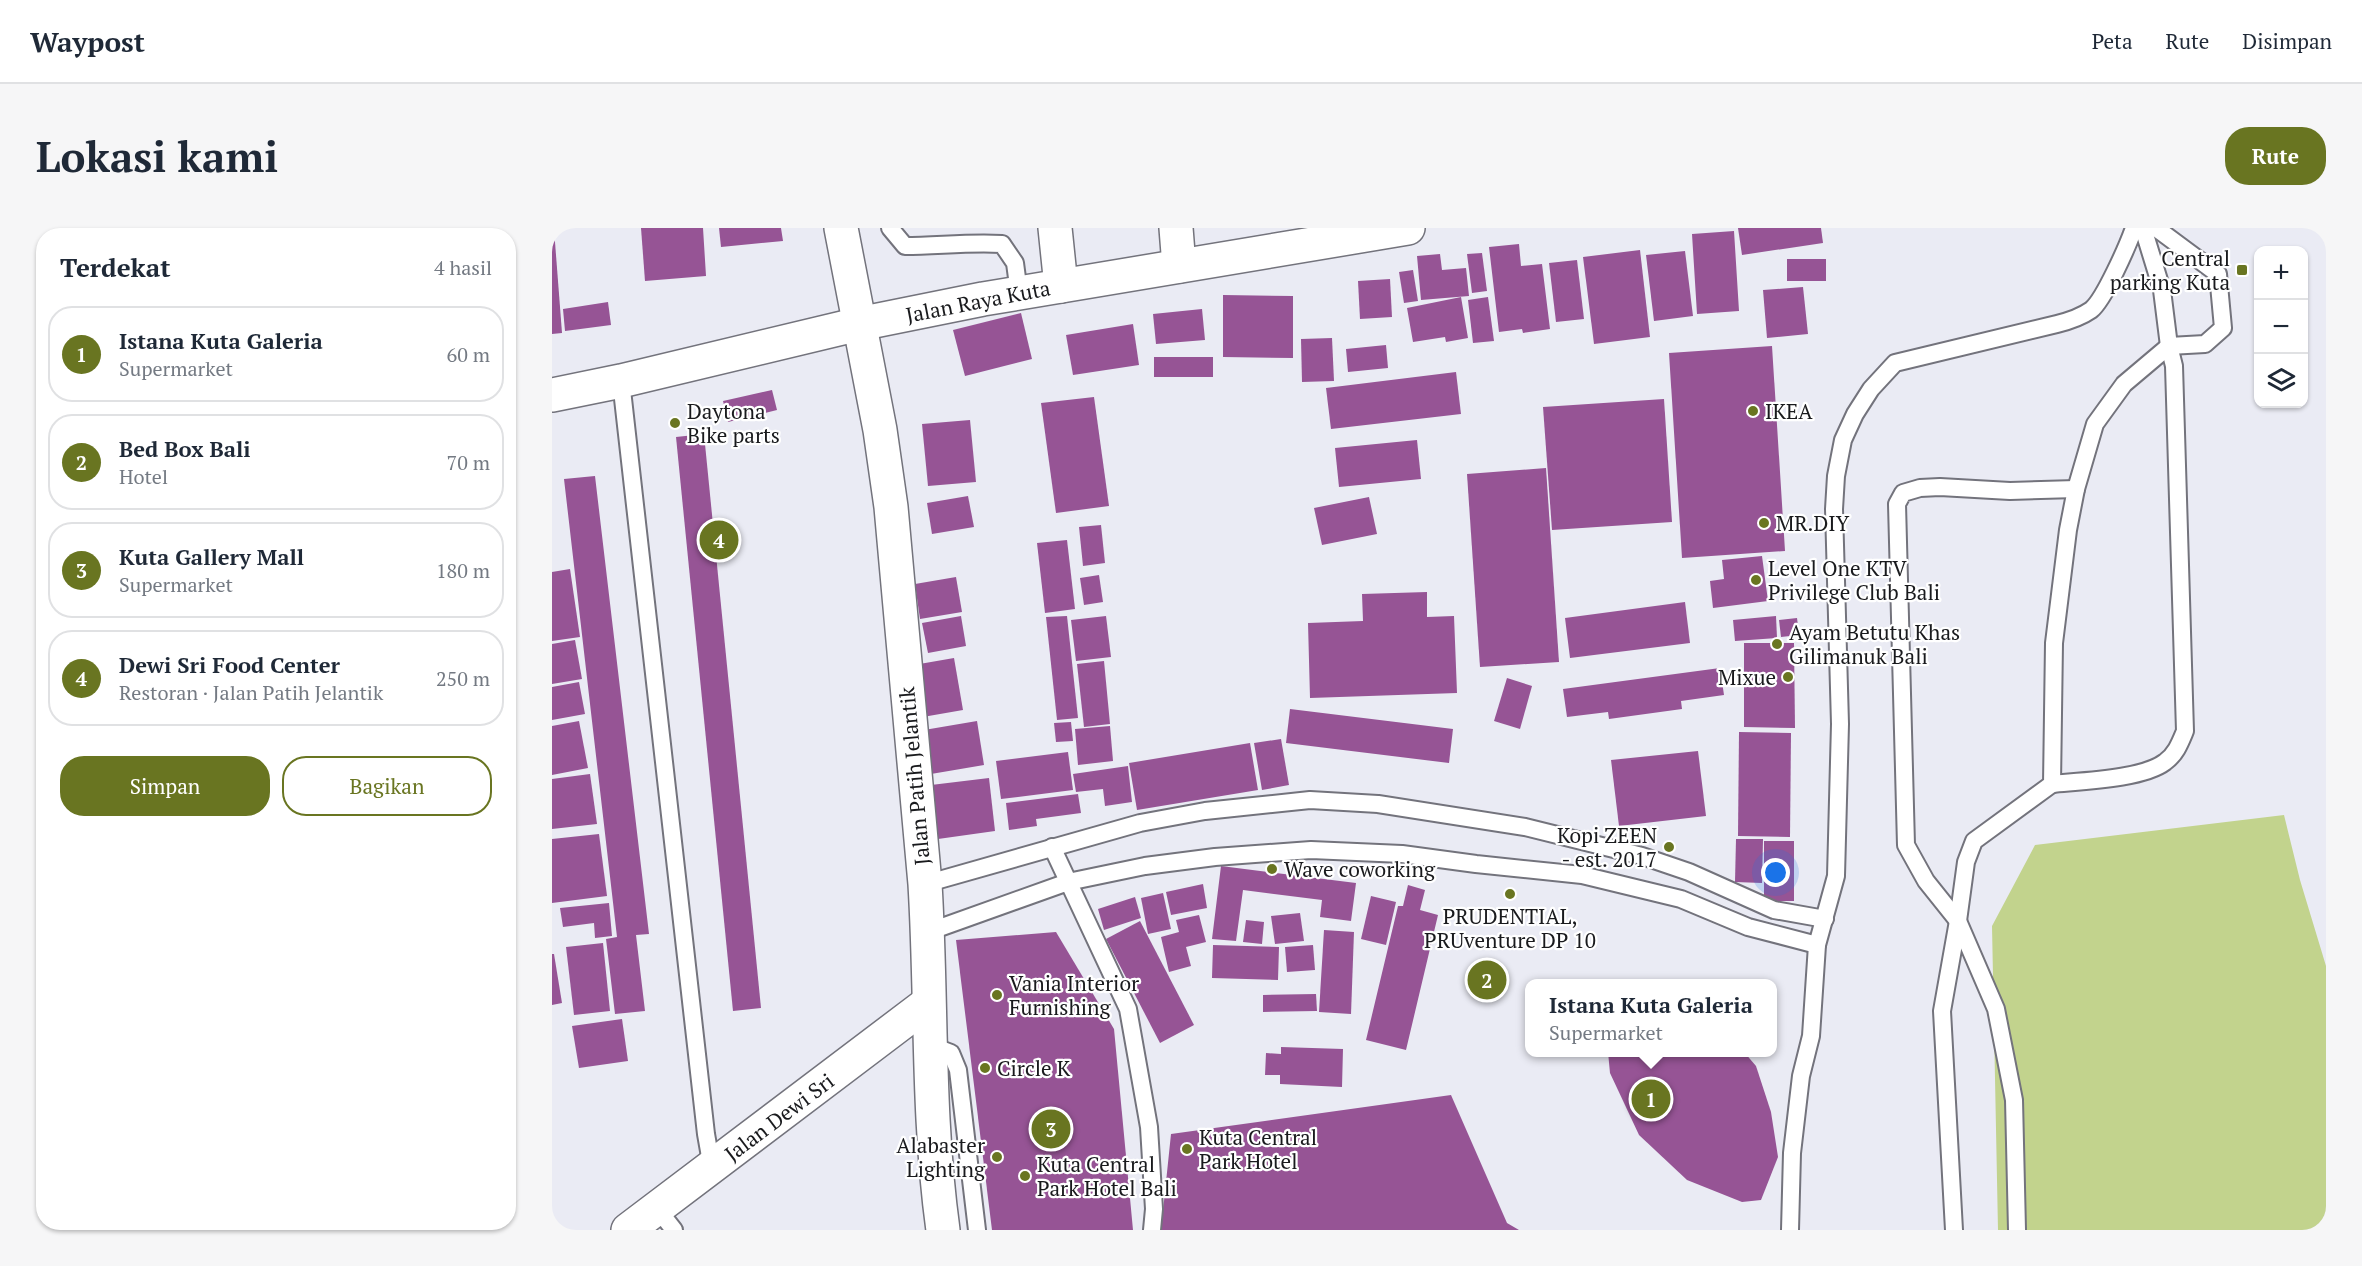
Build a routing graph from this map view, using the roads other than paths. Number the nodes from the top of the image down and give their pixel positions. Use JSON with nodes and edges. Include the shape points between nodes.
{"nodes":[{"id":1,"x":841,"y":228,"type":"edge"},
{"id":2,"x":890,"y":228,"type":"edge"},
{"id":3,"x":1055,"y":228,"type":"edge"},
{"id":4,"x":1176,"y":228,"type":"edge"},
{"id":5,"x":1408,"y":228,"type":"edge"},
{"id":6,"x":2134,"y":228,"type":"edge"},
{"id":7,"x":2143,"y":228,"type":"edge"},
{"id":8,"x":2156,"y":228,"type":"edge"},
{"id":9,"x":1179,"y":266,"type":"junction"},
{"id":10,"x":1060,"y":286,"type":"junction"},
{"id":11,"x":1019,"y":293,"type":"junction"},
{"id":12,"x":859,"y":324,"type":"junction"},
{"id":13,"x":2169,"y":346,"type":"junction"},
{"id":14,"x":621,"y":381,"type":"junction"},
{"id":15,"x":552,"y":395,"type":"edge"},
{"id":16,"x":2076,"y":489,"type":"junction"},
{"id":17,"x":2052,"y":784,"type":"junction"},
{"id":18,"x":1052,"y":847,"type":"junction"},
{"id":19,"x":1068,"y":882,"type":"junction"},
{"id":20,"x":925,"y":884,"type":"junction"},
{"id":21,"x":1825,"y":919,"type":"junction"},
{"id":22,"x":1958,"y":921,"type":"junction"},
{"id":23,"x":928,"y":932,"type":"junction"},
{"id":24,"x":1816,"y":945,"type":"junction"},
{"id":25,"x":928,"y":1003,"type":"junction"},
{"id":26,"x":891,"y":1032,"type":"junction"},
{"id":27,"x":930,"y":1050,"type":"junction"},
{"id":28,"x":712,"y":1168,"type":"junction"},
{"id":29,"x":665,"y":1218,"type":"edge"},
{"id":30,"x":628,"y":1230,"type":"edge"},
{"id":31,"x":943,"y":1230,"type":"edge"},
{"id":32,"x":977,"y":1230,"type":"edge"},
{"id":33,"x":1152,"y":1230,"type":"edge"},
{"id":34,"x":1790,"y":1230,"type":"edge"},
{"id":35,"x":1954,"y":1230,"type":"edge"},
{"id":36,"x":2017,"y":1230,"type":"edge"}],
"edges":[{"from":1,"to":12,"type":"street","name":"Jalan Patih Jelantik"},
{"from":2,"to":11,"type":"lane","via":[[904,246],[1002,244],[1016,263]]},
{"from":3,"to":10,"type":"street"},
{"from":4,"to":9,"type":"street"},
{"from":5,"to":9,"type":"street","name":"Jalan Raya Kuta"},
{"from":6,"to":21,"type":"lane","via":[[2126,253],[2093,308],[2057,324],[1895,363],[1871,389],[1843,440],[1834,509],[1840,724],[1836,876]]},
{"from":7,"to":13,"type":"lane","via":[[2162,290]]},
{"from":8,"to":13,"type":"lane","via":[[2218,274],[2223,328],[2205,344]]},
{"from":9,"to":10,"type":"street","name":"Jalan Raya Kuta"},
{"from":10,"to":11,"type":"street","name":"Jalan Raya Kuta"},
{"from":11,"to":12,"type":"street","name":"Jalan Raya Kuta"},
{"from":12,"to":14,"type":"street","name":"Jalan Raya Kuta"},
{"from":12,"to":20,"type":"street","name":"Jalan Patih Jelantik","via":[[891,507]]},
{"from":13,"to":16,"type":"lane","via":[[2124,384],[2095,424]]},
{"from":13,"to":17,"type":"lane","via":[[2174,366],[2185,731],[2177,750],[2165,763],[2145,772]]},
{"from":14,"to":15,"type":"street","name":"Jalan Raya Kuta"},
{"from":14,"to":28,"type":"lane"},
{"from":16,"to":17,"type":"lane","via":[[2054,643]]},
{"from":16,"to":22,"type":"lane","via":[[1920,488],[1903,493],[1897,504],[1906,845],[1926,882]]},
{"from":17,"to":22,"type":"lane","via":[[1974,841],[1966,862]]},
{"from":18,"to":19,"type":"lane"},
{"from":18,"to":20,"type":"lane"},
{"from":18,"to":21,"type":"lane","via":[[1140,823],[1205,811],[1310,800],[1378,804],[1525,827],[1642,856],[1774,910]]},
{"from":19,"to":23,"type":"lane"},
{"from":19,"to":24,"type":"lane","via":[[1215,857],[1311,850],[1402,854],[1582,875],[1681,899],[1748,927]]},
{"from":19,"to":33,"type":"lane","via":[[1128,1009],[1149,1127]]},
{"from":20,"to":23,"type":"street","name":"Jalan Patih Jelantik"},
{"from":21,"to":24,"type":"lane"},
{"from":22,"to":35,"type":"lane","via":[[1942,1011]]},
{"from":22,"to":36,"type":"lane","via":[[1996,1009],[2012,1088]]},
{"from":23,"to":25,"type":"street","name":"Jalan Patih Jelantik"},
{"from":24,"to":34,"type":"lane","via":[[1810,1036],[1792,1153]]},
{"from":25,"to":26,"type":"street","name":"Jalan Dewi Sri"},
{"from":25,"to":27,"type":"street","name":"Jalan Patih Jelantik"},
{"from":26,"to":27,"type":"street","via":[[909,1032]]},
{"from":26,"to":28,"type":"street","name":"Jalan Dewi Sri"},
{"from":27,"to":31,"type":"street","name":"Jalan Patih Jelantik"},
{"from":27,"to":32,"type":"lane","via":[[951,1053],[958,1070]]},
{"from":28,"to":29,"type":"street","name":"Jalan Dewi Sri"},
{"from":29,"to":30,"type":"street","name":"Jalan Dewi Sri"}]}
